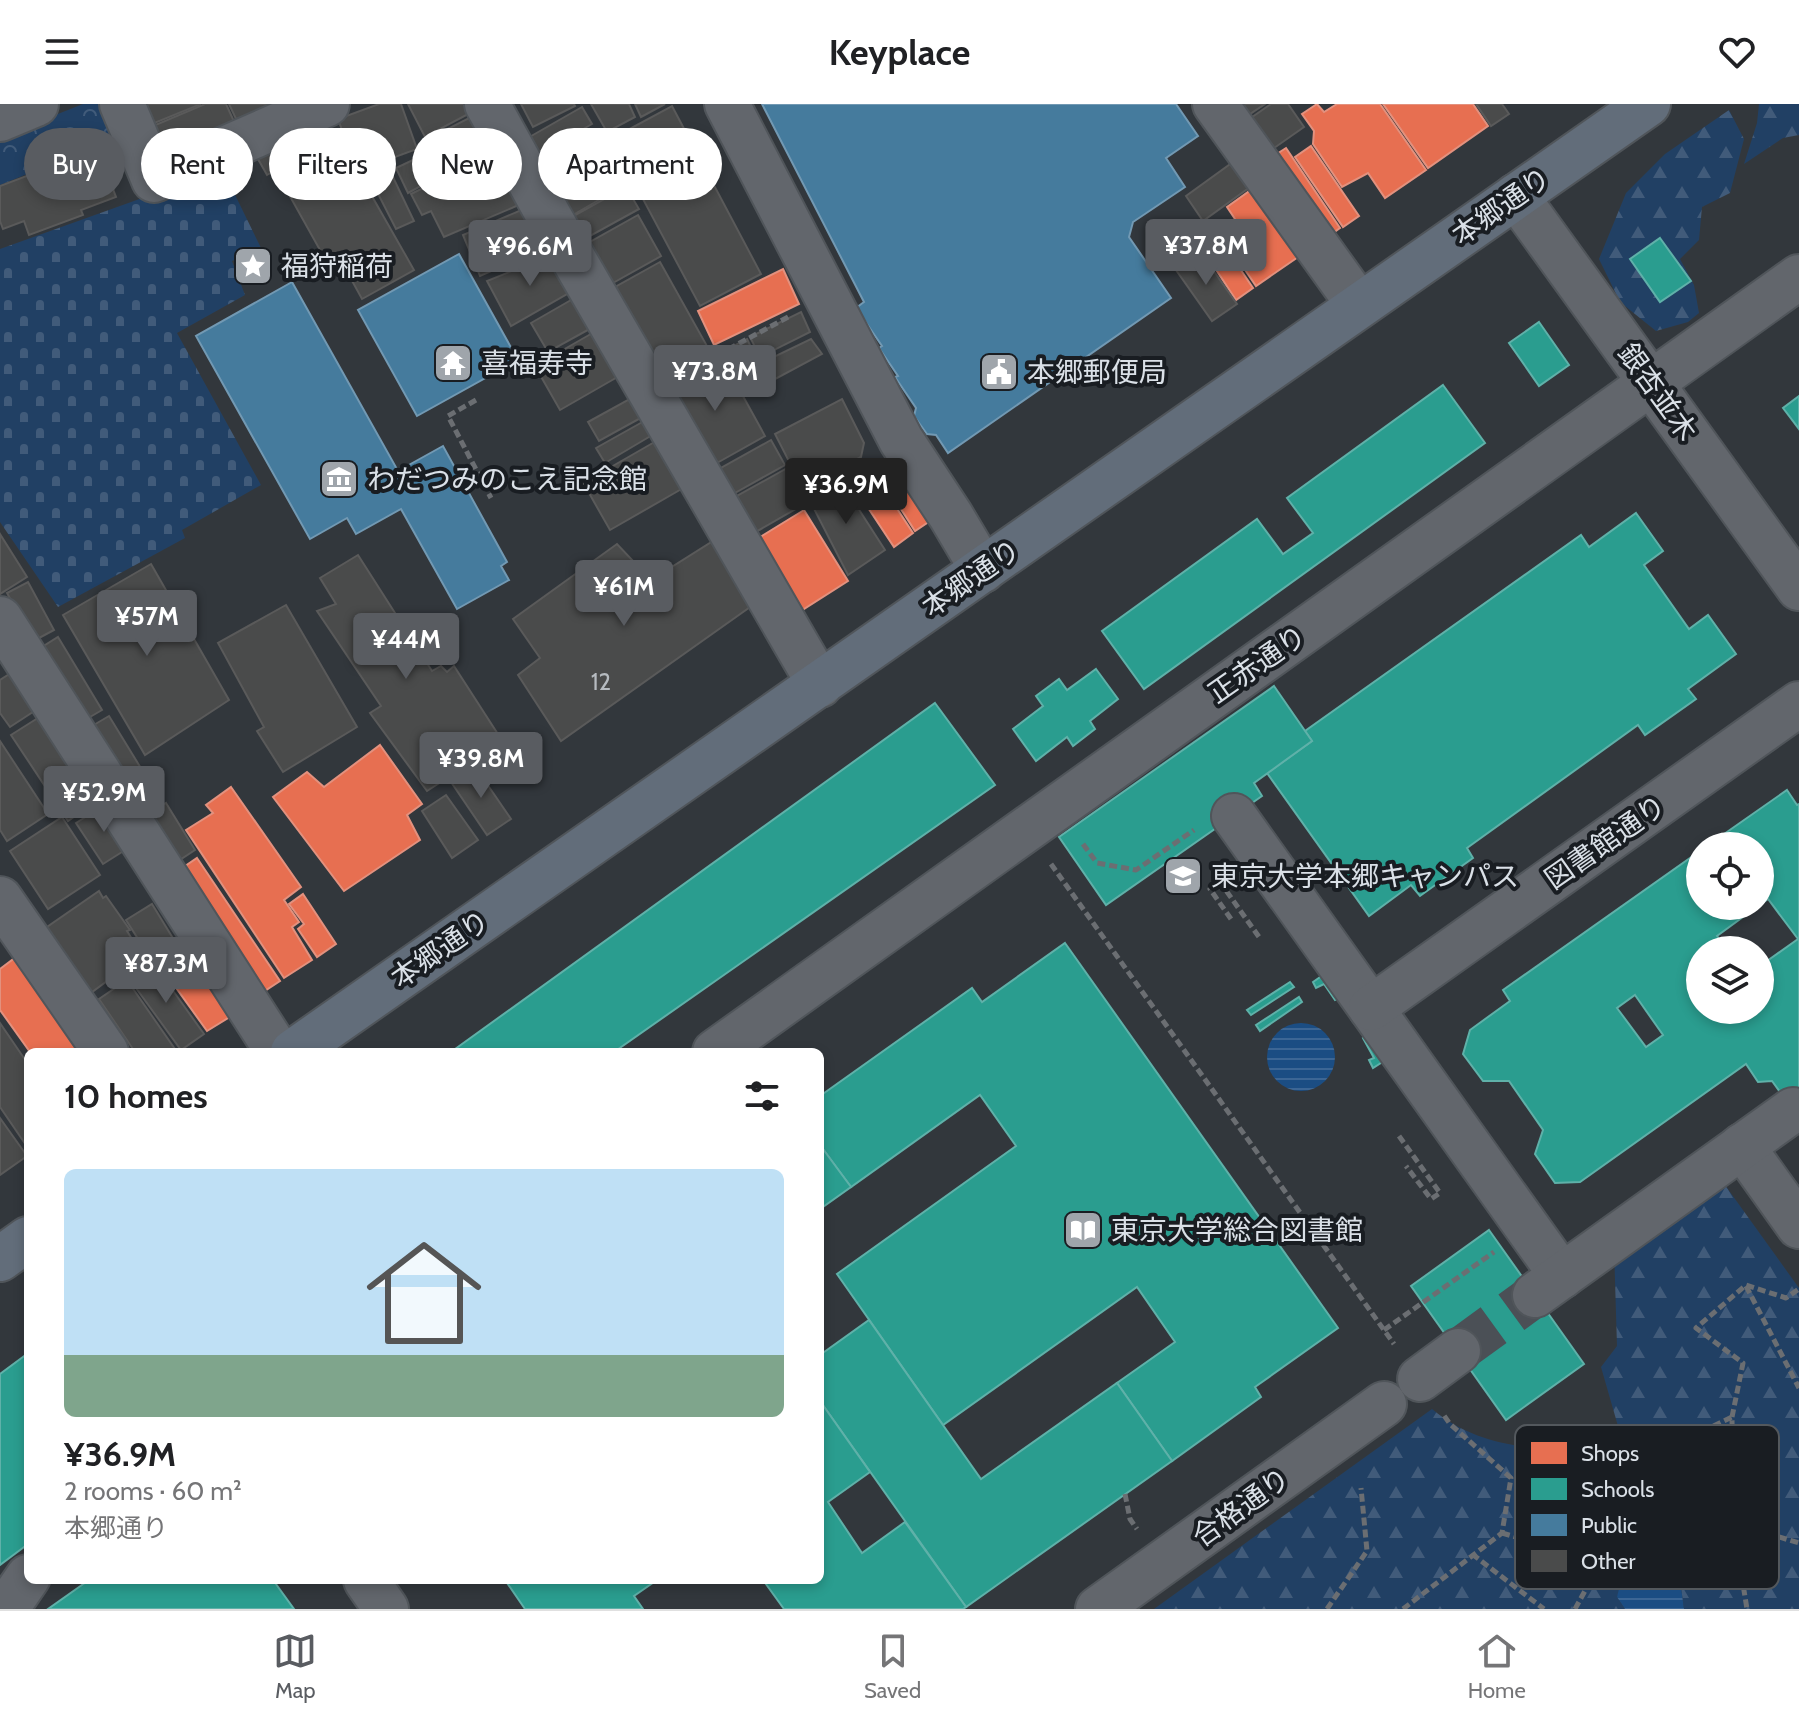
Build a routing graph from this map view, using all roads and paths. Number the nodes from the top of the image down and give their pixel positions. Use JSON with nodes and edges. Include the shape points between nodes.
{"nodes":[{"id":1,"x":36,"y":104,"type":"edge"},
{"id":2,"x":122,"y":104,"type":"edge"},
{"id":3,"x":327,"y":104,"type":"edge"},
{"id":4,"x":487,"y":104,"type":"edge"},
{"id":5,"x":727,"y":104,"type":"edge"},
{"id":6,"x":1215,"y":104,"type":"edge"},
{"id":7,"x":1626,"y":110,"type":"edge"},
{"id":8,"x":0,"y":119,"type":"edge"},
{"id":9,"x":1516,"y":196,"type":"junction"},
{"id":10,"x":1799,"y":277,"type":"edge"},
{"id":11,"x":826,"y":296,"type":"junction"},
{"id":12,"x":1359,"y":305,"type":"junction"},
{"id":13,"x":1651,"y":383,"type":"junction"},
{"id":14,"x":650,"y":391,"type":"junction"},
{"id":15,"x":476,"y":400,"type":"dead end"},
{"id":16,"x":491,"y":498,"type":"dead end"},
{"id":17,"x":983,"y":570,"type":"junction"},
{"id":18,"x":1799,"y":588,"type":"edge"},
{"id":19,"x":0,"y":619,"type":"edge"},
{"id":20,"x":820,"y":685,"type":"junction"},
{"id":21,"x":1799,"y":704,"type":"edge"},
{"id":22,"x":1234,"y":816,"type":"joint"},
{"id":23,"x":1042,"y":818,"type":"junction"},
{"id":24,"x":0,"y":899,"type":"edge"},
{"id":25,"x":1231,"y":919,"type":"dead end"},
{"id":26,"x":1259,"y":937,"type":"dead end"},
{"id":27,"x":1371,"y":1008,"type":"junction"},
{"id":28,"x":103,"y":1048,"type":"edge"},
{"id":29,"x":275,"y":1048,"type":"edge"},
{"id":30,"x":299,"y":1048,"type":"edge"},
{"id":31,"x":721,"y":1048,"type":"edge"},
{"id":32,"x":1793,"y":1110,"type":"dead end"},
{"id":33,"x":1399,"y":1136,"type":"dead end"},
{"id":34,"x":1742,"y":1146,"type":"junction"},
{"id":35,"x":1406,"y":1166,"type":"dead end"},
{"id":36,"x":1799,"y":1226,"type":"edge"},
{"id":37,"x":24,"y":1242,"type":"edge"},
{"id":38,"x":1501,"y":1247,"type":"dead end"},
{"id":39,"x":0,"y":1259,"type":"edge"},
{"id":40,"x":1746,"y":1285,"type":"junction"},
{"id":41,"x":1799,"y":1289,"type":"edge"},
{"id":42,"x":1384,"y":1330,"type":"junction"},
{"id":43,"x":1458,"y":1351,"type":"tunnel mouth"},
{"id":44,"x":1420,"y":1379,"type":"joint"},
{"id":45,"x":1799,"y":1388,"type":"edge"},
{"id":46,"x":1384,"y":1404,"type":"dead end"},
{"id":47,"x":1732,"y":1417,"type":"junction"},
{"id":48,"x":1450,"y":1424,"type":"dead end"},
{"id":49,"x":1716,"y":1425,"type":"edge"},
{"id":50,"x":1732,"y":1425,"type":"edge"},
{"id":51,"x":1361,"y":1488,"type":"dead end"},
{"id":52,"x":1502,"y":1533,"type":"junction"},
{"id":53,"x":1515,"y":1537,"type":"edge"},
{"id":54,"x":1779,"y":1537,"type":"edge"},
{"id":55,"x":1799,"y":1543,"type":"edge"},
{"id":56,"x":1472,"y":1554,"type":"junction"},
{"id":57,"x":24,"y":1583,"type":"edge"},
{"id":58,"x":369,"y":1584,"type":"edge"},
{"id":59,"x":1515,"y":1587,"type":"edge"},
{"id":60,"x":1518,"y":1589,"type":"edge"},
{"id":61,"x":1586,"y":1589,"type":"edge"},
{"id":62,"x":1744,"y":1589,"type":"edge"},
{"id":63,"x":6,"y":1609,"type":"edge"},
{"id":64,"x":386,"y":1609,"type":"edge"},
{"id":65,"x":1098,"y":1609,"type":"edge"},
{"id":66,"x":1327,"y":1609,"type":"edge"},
{"id":67,"x":1403,"y":1609,"type":"edge"},
{"id":68,"x":1544,"y":1609,"type":"edge"},
{"id":69,"x":1575,"y":1609,"type":"edge"},
{"id":70,"x":1747,"y":1609,"type":"edge"}],
"edges":[{"from":1,"to":8,"type":"street"},
{"from":2,"to":3,"type":"street","via":[[154,180]]},
{"from":4,"to":14,"type":"street"},
{"from":5,"to":11,"type":"street"},
{"from":6,"to":12,"type":"street"},
{"from":7,"to":9,"type":"highway","name":"本郷通り"},
{"from":9,"to":12,"type":"highway","name":"本郷通り"},
{"from":9,"to":13,"type":"street","name":"銀杏並木"},
{"from":10,"to":13,"type":"street","name":"正赤通り"},
{"from":11,"to":14,"type":"path"},
{"from":11,"to":17,"type":"street","via":[[901,440]]},
{"from":12,"to":17,"type":"highway","name":"本郷通り"},
{"from":13,"to":18,"type":"street","name":"銀杏並木"},
{"from":13,"to":23,"type":"street","name":"正赤通り"},
{"from":14,"to":20,"type":"street"},
{"from":15,"to":16,"type":"path","via":[[448,416]]},
{"from":17,"to":20,"type":"highway","name":"本郷通り"},
{"from":19,"to":29,"type":"street"},
{"from":20,"to":30,"type":"highway","name":"本郷通り"},
{"from":21,"to":27,"type":"street","name":"図書館通り"},
{"from":22,"to":23,"type":"path","via":[[1213,816],[1136,870],[1097,863]]},
{"from":22,"to":27,"type":"street"},
{"from":23,"to":31,"type":"street","name":"正赤通り"},
{"from":23,"to":42,"type":"path"},
{"from":24,"to":28,"type":"street"},
{"from":25,"to":26,"type":"path","via":[[1210,889],[1220,882]]},
{"from":27,"to":34,"type":"street","via":[[1548,1285]]},
{"from":32,"to":34,"type":"street"},
{"from":33,"to":35,"type":"path","via":[[1440,1193],[1431,1199]]},
{"from":34,"to":36,"type":"street"},
{"from":37,"to":39,"type":"highway"},
{"from":38,"to":42,"type":"path"},
{"from":40,"to":41,"type":"path","via":[[1786,1298]]},
{"from":40,"to":45,"type":"path"},
{"from":40,"to":47,"type":"path","via":[[1696,1328],[1743,1363]]},
{"from":42,"to":44,"type":"path"},
{"from":43,"to":44,"type":"street"},
{"from":46,"to":65,"type":"street","name":"合格通り"},
{"from":47,"to":49,"type":"path"},
{"from":47,"to":50,"type":"path"},
{"from":48,"to":52,"type":"path","via":[[1511,1478]]},
{"from":51,"to":66,"type":"path","via":[[1367,1551]]},
{"from":52,"to":53,"type":"path"},
{"from":52,"to":56,"type":"path"},
{"from":54,"to":55,"type":"path"},
{"from":56,"to":59,"type":"path"},
{"from":56,"to":67,"type":"path"},
{"from":57,"to":63,"type":"street"},
{"from":58,"to":64,"type":"street"},
{"from":60,"to":68,"type":"path"},
{"from":61,"to":69,"type":"path"},
{"from":62,"to":70,"type":"path"}]}
